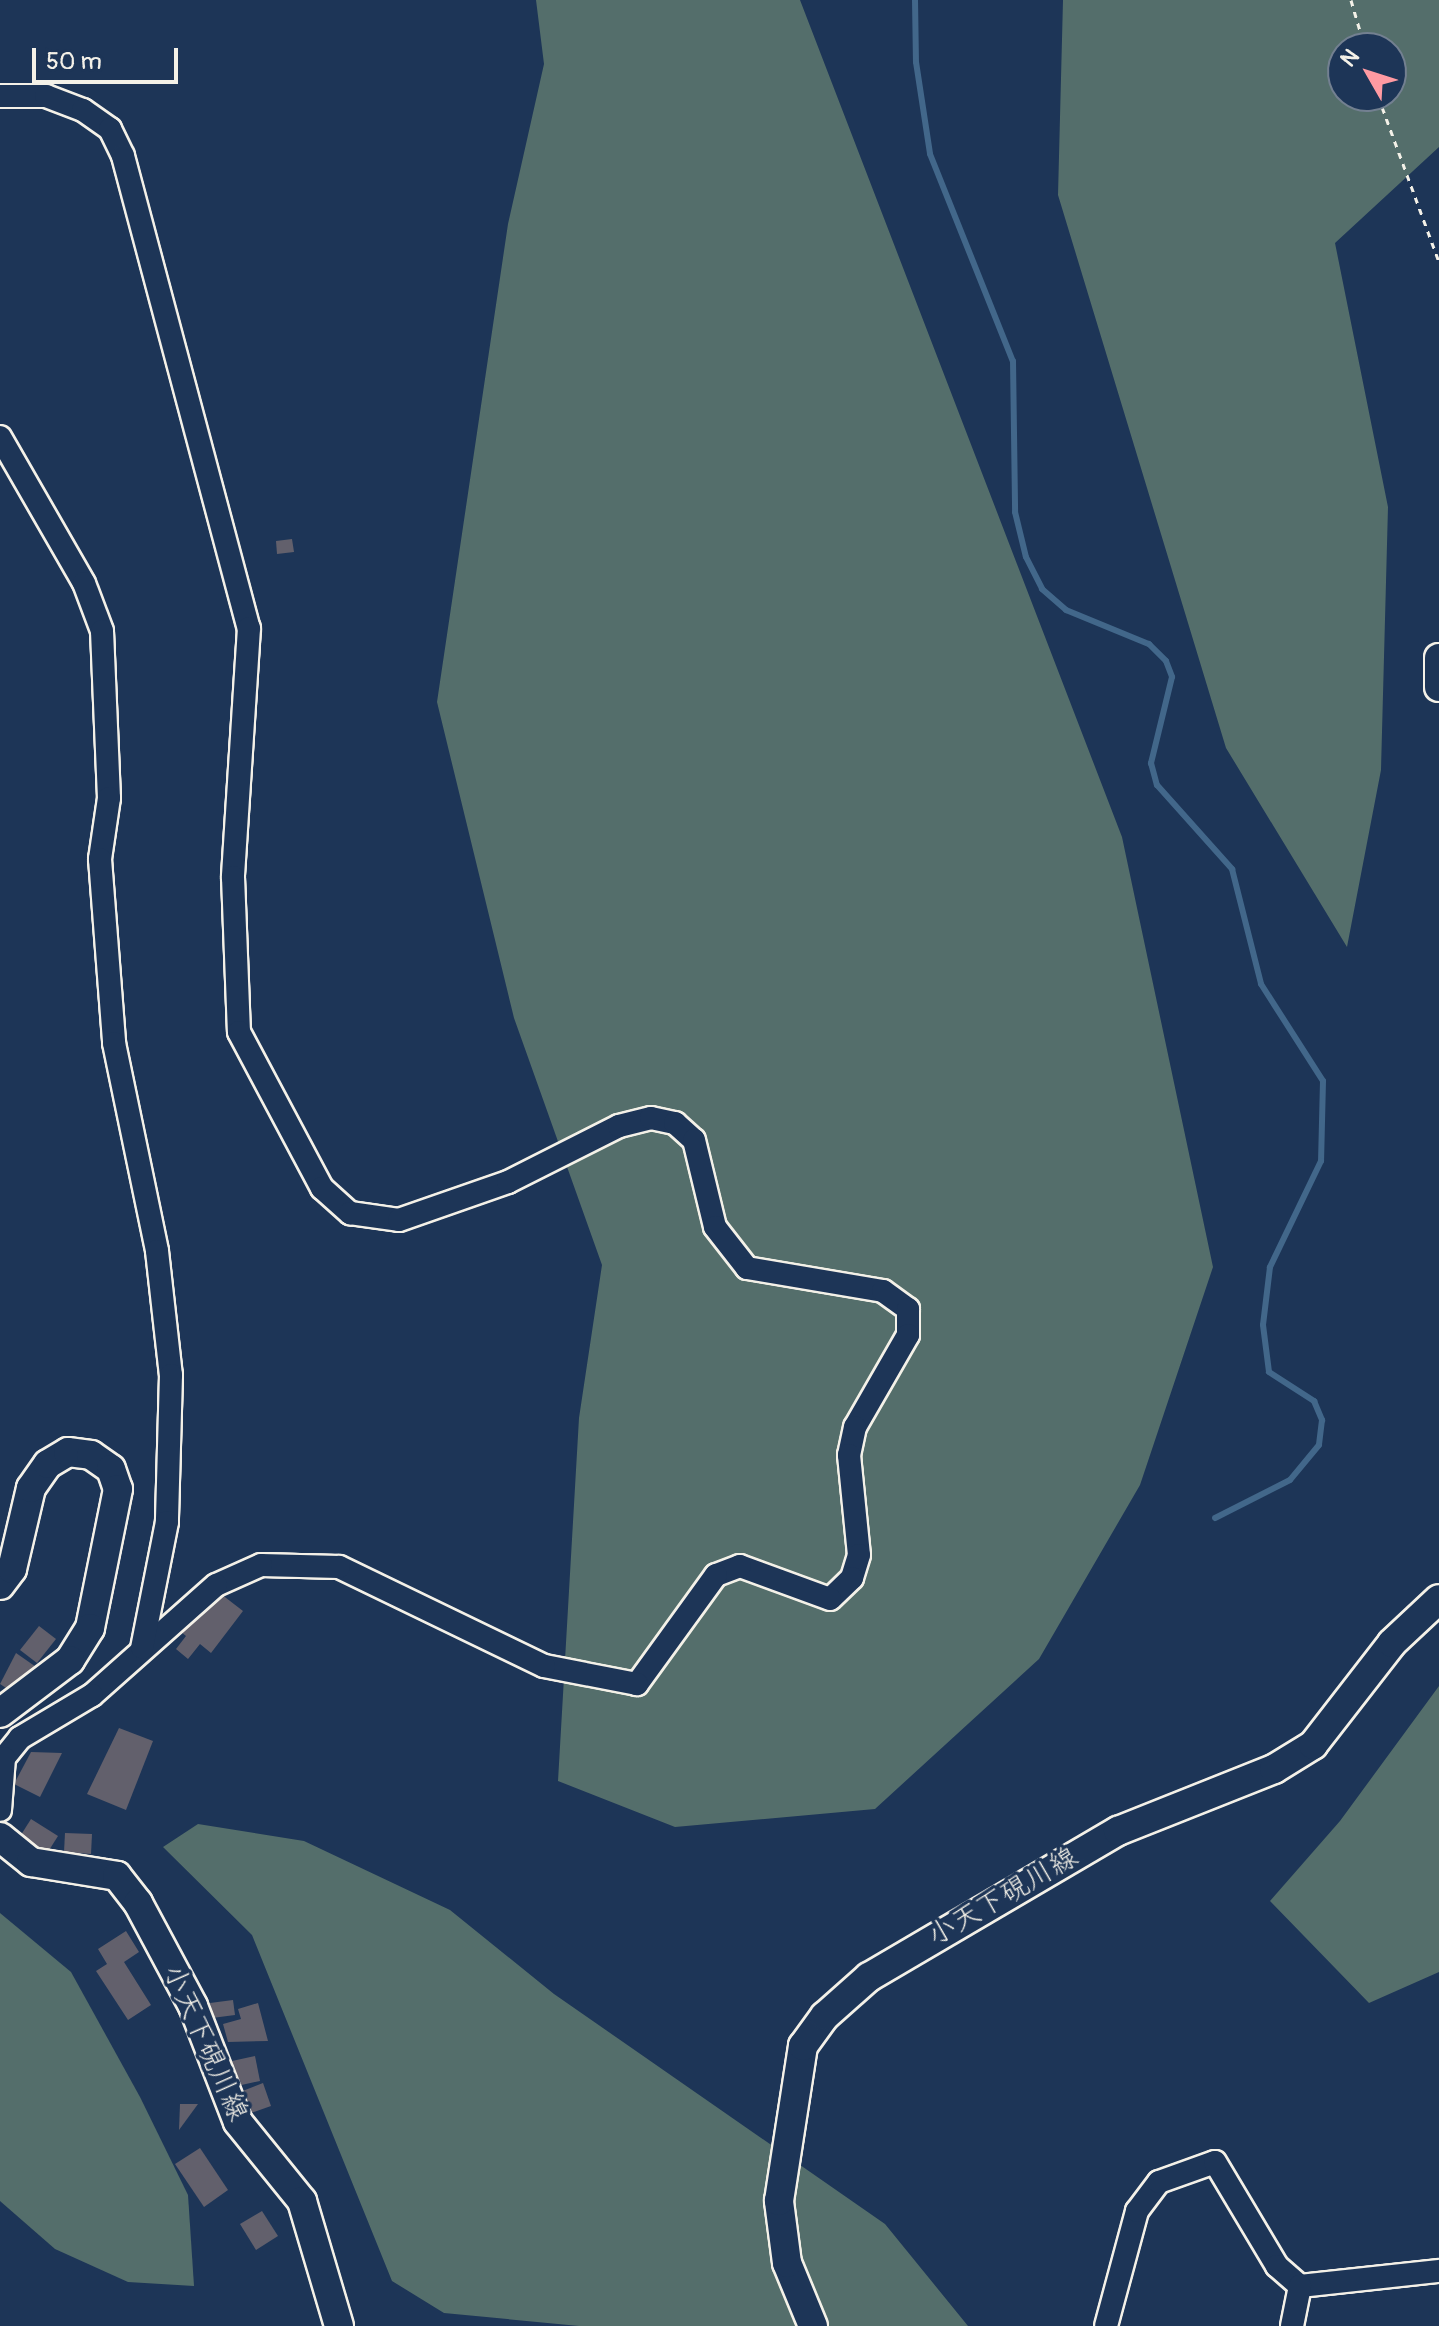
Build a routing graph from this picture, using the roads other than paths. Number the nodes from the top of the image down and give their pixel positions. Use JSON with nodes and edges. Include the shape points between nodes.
{"nodes":[{"id":1,"x":0,"y":96,"type":"edge"},
{"id":2,"x":0,"y":437,"type":"edge"},
{"id":3,"x":1439,"y":658,"type":"edge"},
{"id":4,"x":1439,"y":687,"type":"edge"},
{"id":5,"x":0,"y":1585,"type":"edge"},
{"id":6,"x":1439,"y":1599,"type":"edge"},
{"id":7,"x":142,"y":1648,"type":"junction"},
{"id":8,"x":0,"y":1713,"type":"edge"},
{"id":9,"x":0,"y":1810,"type":"edge"},
{"id":10,"x":0,"y":1837,"type":"edge"},
{"id":11,"x":1439,"y":2271,"type":"edge"},
{"id":12,"x":1300,"y":2286,"type":"junction"},
{"id":13,"x":339,"y":2326,"type":"edge"},
{"id":14,"x":813,"y":2326,"type":"edge"},
{"id":15,"x":1106,"y":2326,"type":"edge"},
{"id":16,"x":1292,"y":2326,"type":"edge"}],
"edges":[{"from":1,"to":7,"type":"street","via":[[46,96],[83,110],[110,129],[123,156],[249,628],[233,877],[239,1032],[322,1188],[350,1213],[399,1220],[447,1208],[651,1118],[675,1123],[694,1140],[715,1227],[747,1268],[851,1282],[908,1309],[900,1357],[855,1427],[849,1455],[859,1555],[852,1578],[830,1599],[740,1566],[716,1575],[637,1684],[544,1666],[423,1602],[339,1567],[300,1561],[261,1565],[216,1585]]},
{"from":2,"to":7,"type":"street","via":[[84,583],[102,631],[109,798],[100,859],[114,1043],[157,1251],[171,1375],[167,1522]]},
{"from":3,"to":4,"type":"main road"},
{"from":5,"to":8,"type":"main road","via":[[12,1569],[31,1488],[48,1464],[68,1452],[91,1455],[111,1469],[118,1489],[90,1628],[70,1660]]},
{"from":6,"to":14,"type":"main road","name":"小天下硯川線","via":[[1392,1643],[1313,1745],[1274,1769],[1118,1831],[869,1977],[825,2016],[803,2046],[779,2201],[787,2263]]},
{"from":7,"to":9,"type":"street","via":[[92,1695],[20,1738],[4,1758]]},
{"from":10,"to":13,"type":"main road","name":"小天下硯川線","via":[[31,1862],[117,1876],[138,1903],[193,2006],[238,2122],[302,2201]]},
{"from":11,"to":12,"type":"street"},
{"from":12,"to":15,"type":"street","via":[[1277,2266],[1215,2162],[1159,2182],[1137,2211]]},
{"from":12,"to":16,"type":"street"}]}
